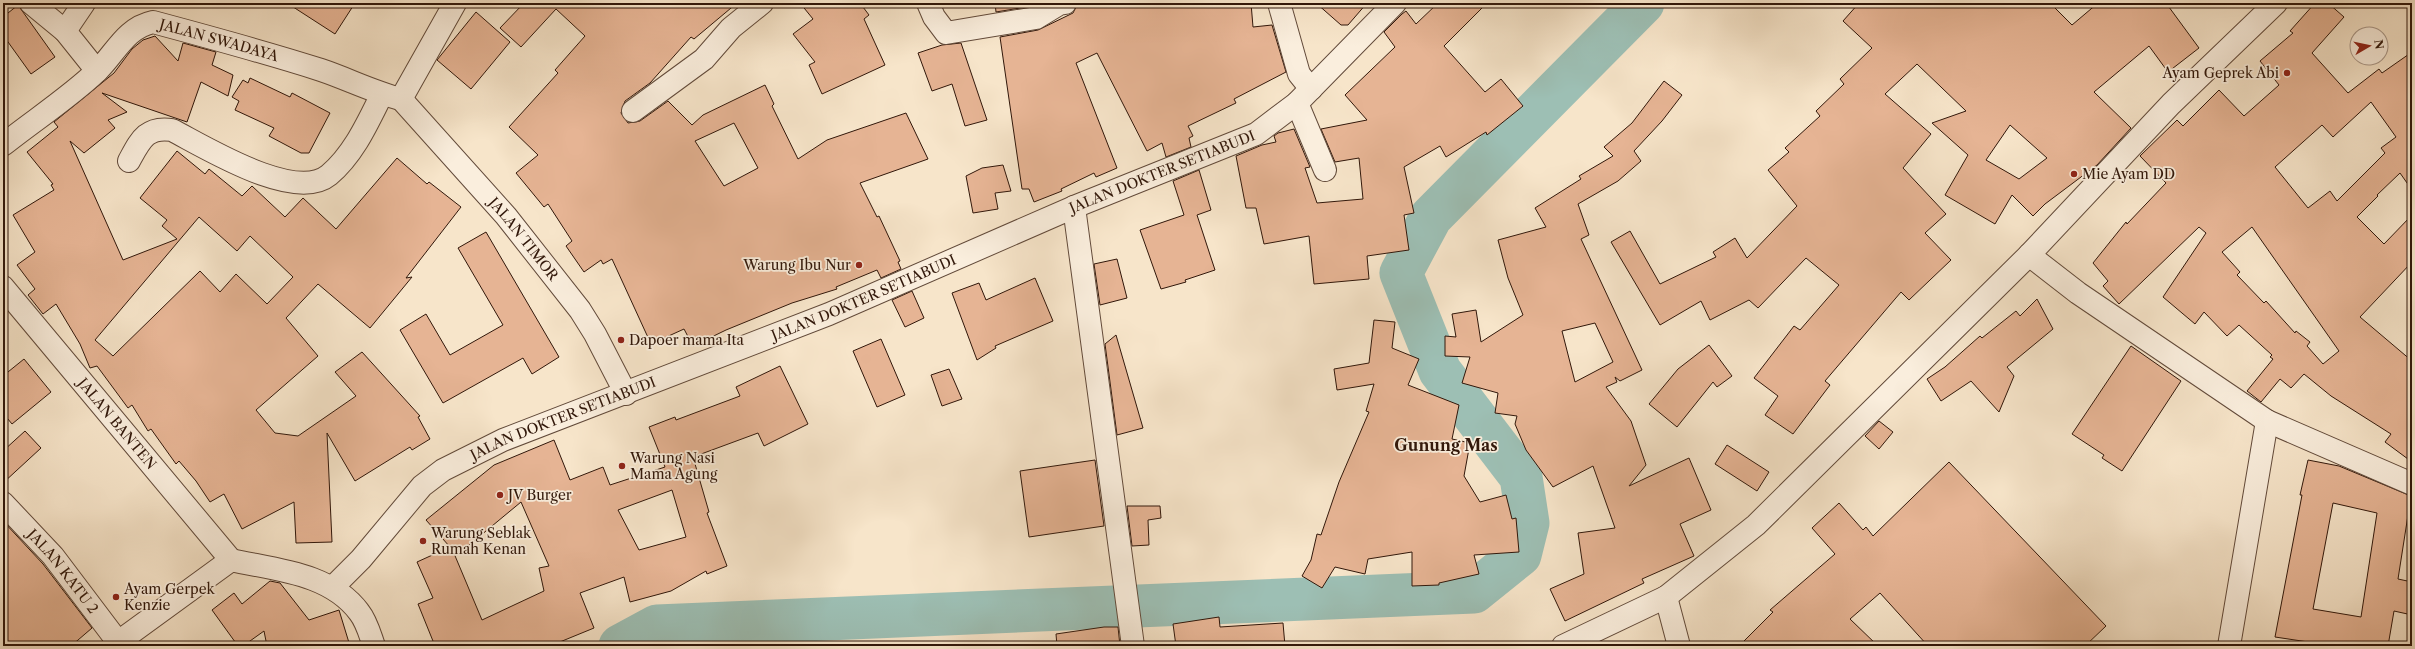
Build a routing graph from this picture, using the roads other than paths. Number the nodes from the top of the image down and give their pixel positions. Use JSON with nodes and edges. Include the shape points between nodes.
{"nodes":[{"id":1,"x":31,"y":3,"type":"edge"},
{"id":2,"x":84,"y":3,"type":"edge"},
{"id":3,"x":455,"y":3,"type":"edge"},
{"id":4,"x":762,"y":3,"type":"edge"},
{"id":5,"x":928,"y":3,"type":"edge"},
{"id":6,"x":1065,"y":3,"type":"edge"},
{"id":7,"x":1279,"y":3,"type":"edge"},
{"id":8,"x":1395,"y":3,"type":"edge"},
{"id":9,"x":2276,"y":3,"type":"edge"},
{"id":10,"x":65,"y":31,"type":"junction"},
{"id":11,"x":97,"y":71,"type":"junction"},
{"id":12,"x":392,"y":96,"type":"junction"},
{"id":13,"x":1304,"y":96,"type":"junction"},
{"id":14,"x":633,"y":110,"type":"dead end"},
{"id":15,"x":3,"y":145,"type":"edge"},
{"id":16,"x":129,"y":161,"type":"dead end"},
{"id":17,"x":1326,"y":170,"type":"dead end"},
{"id":18,"x":1074,"y":207,"type":"junction"},
{"id":19,"x":2029,"y":255,"type":"junction"},
{"id":20,"x":3,"y":287,"type":"edge"},
{"id":21,"x":626,"y":394,"type":"junction"},
{"id":22,"x":2268,"y":421,"type":"junction"},
{"id":23,"x":2412,"y":484,"type":"edge"},
{"id":24,"x":3,"y":503,"type":"edge"},
{"id":25,"x":231,"y":560,"type":"junction"},
{"id":26,"x":333,"y":587,"type":"junction"},
{"id":27,"x":1666,"y":597,"type":"junction"},
{"id":28,"x":116,"y":644,"type":"edge"},
{"id":29,"x":374,"y":646,"type":"edge"},
{"id":30,"x":1133,"y":646,"type":"edge"},
{"id":31,"x":1562,"y":646,"type":"edge"},
{"id":32,"x":1679,"y":646,"type":"edge"},
{"id":33,"x":2229,"y":646,"type":"edge"}],
"edges":[{"from":1,"to":10,"type":"street"},
{"from":2,"to":10,"type":"street"},
{"from":3,"to":12,"type":"street"},
{"from":4,"to":14,"type":"street","via":[[731,28],[704,59]]},
{"from":5,"to":6,"type":"street","via":[[934,17],[946,33],[1036,18]]},
{"from":7,"to":13,"type":"street"},
{"from":8,"to":13,"type":"street","name":"JALAN DOKTER SETIABUDI"},
{"from":9,"to":19,"type":"street","via":[[2171,104]]},
{"from":10,"to":11,"type":"street"},
{"from":11,"to":12,"type":"street","name":"JALAN SWADAYA","via":[[130,32],[152,22],[322,71]]},
{"from":11,"to":15,"type":"street","name":"JALAN SWADAYA"},
{"from":12,"to":16,"type":"street","via":[[329,175],[316,181],[286,181],[246,167],[172,130],[162,129],[141,138]]},
{"from":12,"to":21,"type":"street","name":"JALAN TIMOR","via":[[506,216],[580,310]]},
{"from":13,"to":17,"type":"street"},
{"from":13,"to":18,"type":"street","name":"JALAN DOKTER SETIABUDI","via":[[1256,134]]},
{"from":18,"to":21,"type":"street","name":"JALAN DOKTER SETIABUDI","via":[[829,314]]},
{"from":18,"to":30,"type":"street"},
{"from":19,"to":22,"type":"street","via":[[2078,293]]},
{"from":19,"to":27,"type":"street","via":[[1756,525]]},
{"from":20,"to":25,"type":"street","name":"JALAN BANTEN"},
{"from":21,"to":26,"type":"street","name":"JALAN DOKTER SETIABUDI","via":[[503,440],[443,470],[422,486],[361,559]]},
{"from":22,"to":23,"type":"street"},
{"from":22,"to":33,"type":"street"},
{"from":24,"to":28,"type":"street","name":"JALAN KATU 2","via":[[53,556]]},
{"from":25,"to":26,"type":"street","via":[[314,578]]},
{"from":25,"to":28,"type":"street"},
{"from":26,"to":29,"type":"street","via":[[359,612]]},
{"from":27,"to":31,"type":"street"},
{"from":27,"to":32,"type":"street"}]}
